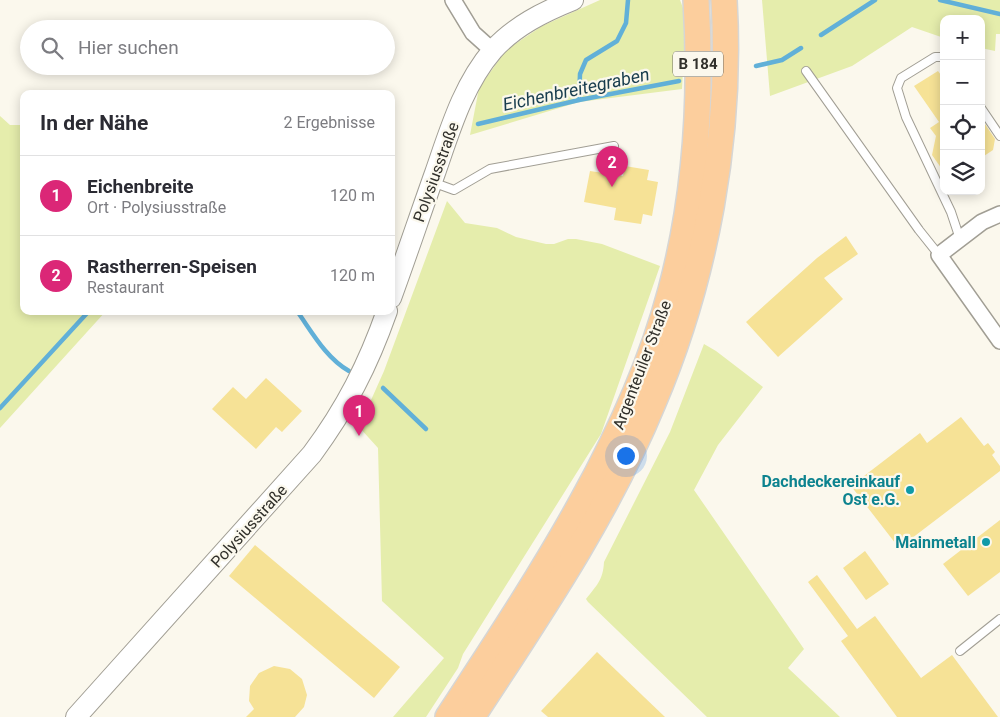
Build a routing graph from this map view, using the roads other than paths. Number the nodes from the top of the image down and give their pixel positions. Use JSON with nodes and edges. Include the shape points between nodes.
{"nodes":[{"id":1,"x":452,"y":0,"type":"edge"},
{"id":2,"x":573,"y":0,"type":"edge"},
{"id":3,"x":696,"y":0,"type":"edge"},
{"id":4,"x":724,"y":0,"type":"edge"},
{"id":5,"x":493,"y":51,"type":"junction"},
{"id":6,"x":940,"y":57,"type":"edge"},
{"id":7,"x":806,"y":71,"type":"dead end"},
{"id":8,"x":985,"y":114,"type":"edge"},
{"id":9,"x":1000,"y":136,"type":"edge"},
{"id":10,"x":614,"y":146,"type":"dead end"},
{"id":11,"x":432,"y":182,"type":"junction"},
{"id":12,"x":1000,"y":214,"type":"edge"},
{"id":13,"x":960,"y":239,"type":"junction"},
{"id":14,"x":939,"y":255,"type":"junction"},
{"id":15,"x":395,"y":287,"type":"edge"},
{"id":16,"x":385,"y":315,"type":"edge"},
{"id":17,"x":1000,"y":341,"type":"edge"},
{"id":18,"x":1000,"y":619,"type":"edge"},
{"id":19,"x":960,"y":651,"type":"dead end"},
{"id":20,"x":76,"y":717,"type":"edge"},
{"id":21,"x":448,"y":717,"type":"edge"},
{"id":22,"x":472,"y":717,"type":"edge"}],
"edges":[{"from":1,"to":5,"type":"street","via":[[473,33]]},
{"from":2,"to":5,"type":"street","name":"Polysiusstraße","via":[[522,25]]},
{"from":3,"to":21,"type":"main road","name":"Argenteuiler Straße","number":"B 184","via":[[697,128],[692,189],[671,291],[654,345],[628,407],[576,512]]},
{"from":4,"to":22,"type":"main road","name":"Argenteuiler Straße","number":"B 184","via":[[726,67],[721,137],[696,279],[679,334],[653,404],[604,505]]},
{"from":5,"to":11,"type":"street","name":"Polysiusstraße","via":[[467,88]]},
{"from":6,"to":13,"type":"lane","via":[[901,78],[897,88],[906,117],[951,212]]},
{"from":7,"to":14,"type":"lane"},
{"from":8,"to":9,"type":"lane"},
{"from":10,"to":11,"type":"lane","via":[[490,168],[454,190]]},
{"from":11,"to":15,"type":"street","name":"Polysiusstraße"},
{"from":12,"to":13,"type":"street","via":[[982,222]]},
{"from":13,"to":14,"type":"street"},
{"from":14,"to":17,"type":"street"},
{"from":16,"to":20,"type":"street","name":"Polysiusstraße","via":[[358,382],[312,454]]},
{"from":18,"to":19,"type":"lane"}]}
